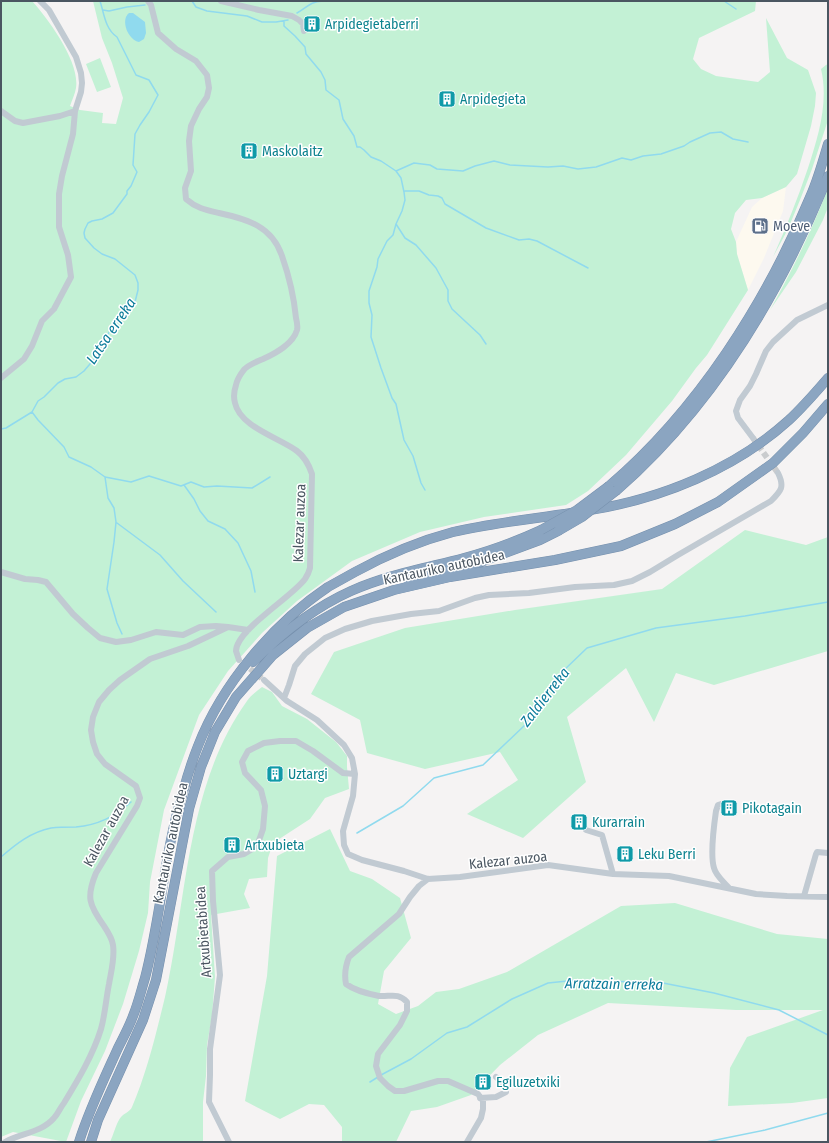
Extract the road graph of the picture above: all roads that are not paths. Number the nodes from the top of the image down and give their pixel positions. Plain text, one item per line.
1 (40, 1) edge
2 (148, 1) edge
3 (221, 1) edge
4 (304, 31) dead end
5 (1, 111) edge
6 (75, 111) junction
7 (828, 144) edge
8 (828, 176) edge
9 (828, 304) edge
10 (1, 378) edge
11 (828, 378) edge
12 (828, 404) edge
13 (753, 438) tunnel mouth
14 (778, 473) tunnel mouth
15 (613, 488) junction
16 (1, 572) edge
17 (344, 606) junction
18 (228, 627) junction
19 (248, 630) junction
20 (239, 660) dead end
21 (264, 680) tunnel mouth
22 (228, 690) junction
23 (284, 698) junction
24 (355, 774) junction
25 (721, 804) dead end
26 (586, 830) dead end
27 (828, 852) edge
28 (613, 874) junction
29 (428, 879) junction
30 (729, 888) junction
31 (804, 896) junction
32 (828, 897) edge
33 (496, 1077) dead end
34 (480, 1098) junction
35 (5, 1142) edge
36 (78, 1142) edge
37 (91, 1142) edge
38 (229, 1142) edge
39 (467, 1142) edge

1 - 6 street
2 - 19 street, Kalezar auzoa
3 - 4 street
5 - 6 street
6 - 10 street
7 - 15 highway
8 - 15 highway
9 - 13 street
11 - 22 highway, Kantauriko autobidea
12 - 17 highway, Kantauriko autobidea
14 - 23 street
15 - 17 highway, bridge
15 - 22 highway, bridge
16 - 18 street
17 - 37 highway, Kantauriko autobidea
18 - 19 street
18 - 35 street, Kalezar auzoa
19 - 20 street, Kalezar auzoa
21 - 23 street, Kalezar auzoa
22 - 36 highway, Kantauriko autobidea
23 - 24 street, Kalezar auzoa
24 - 29 street, Kalezar auzoa
24 - 38 street, Artxubietabidea
25 - 30 street
26 - 28 street
27 - 31 street
28 - 29 street, Kalezar auzoa
28 - 30 street, Kalezar auzoa
29 - 34 street
30 - 31 street, Kalezar auzoa
31 - 32 street, Kalezar auzoa
33 - 34 street
34 - 39 street

